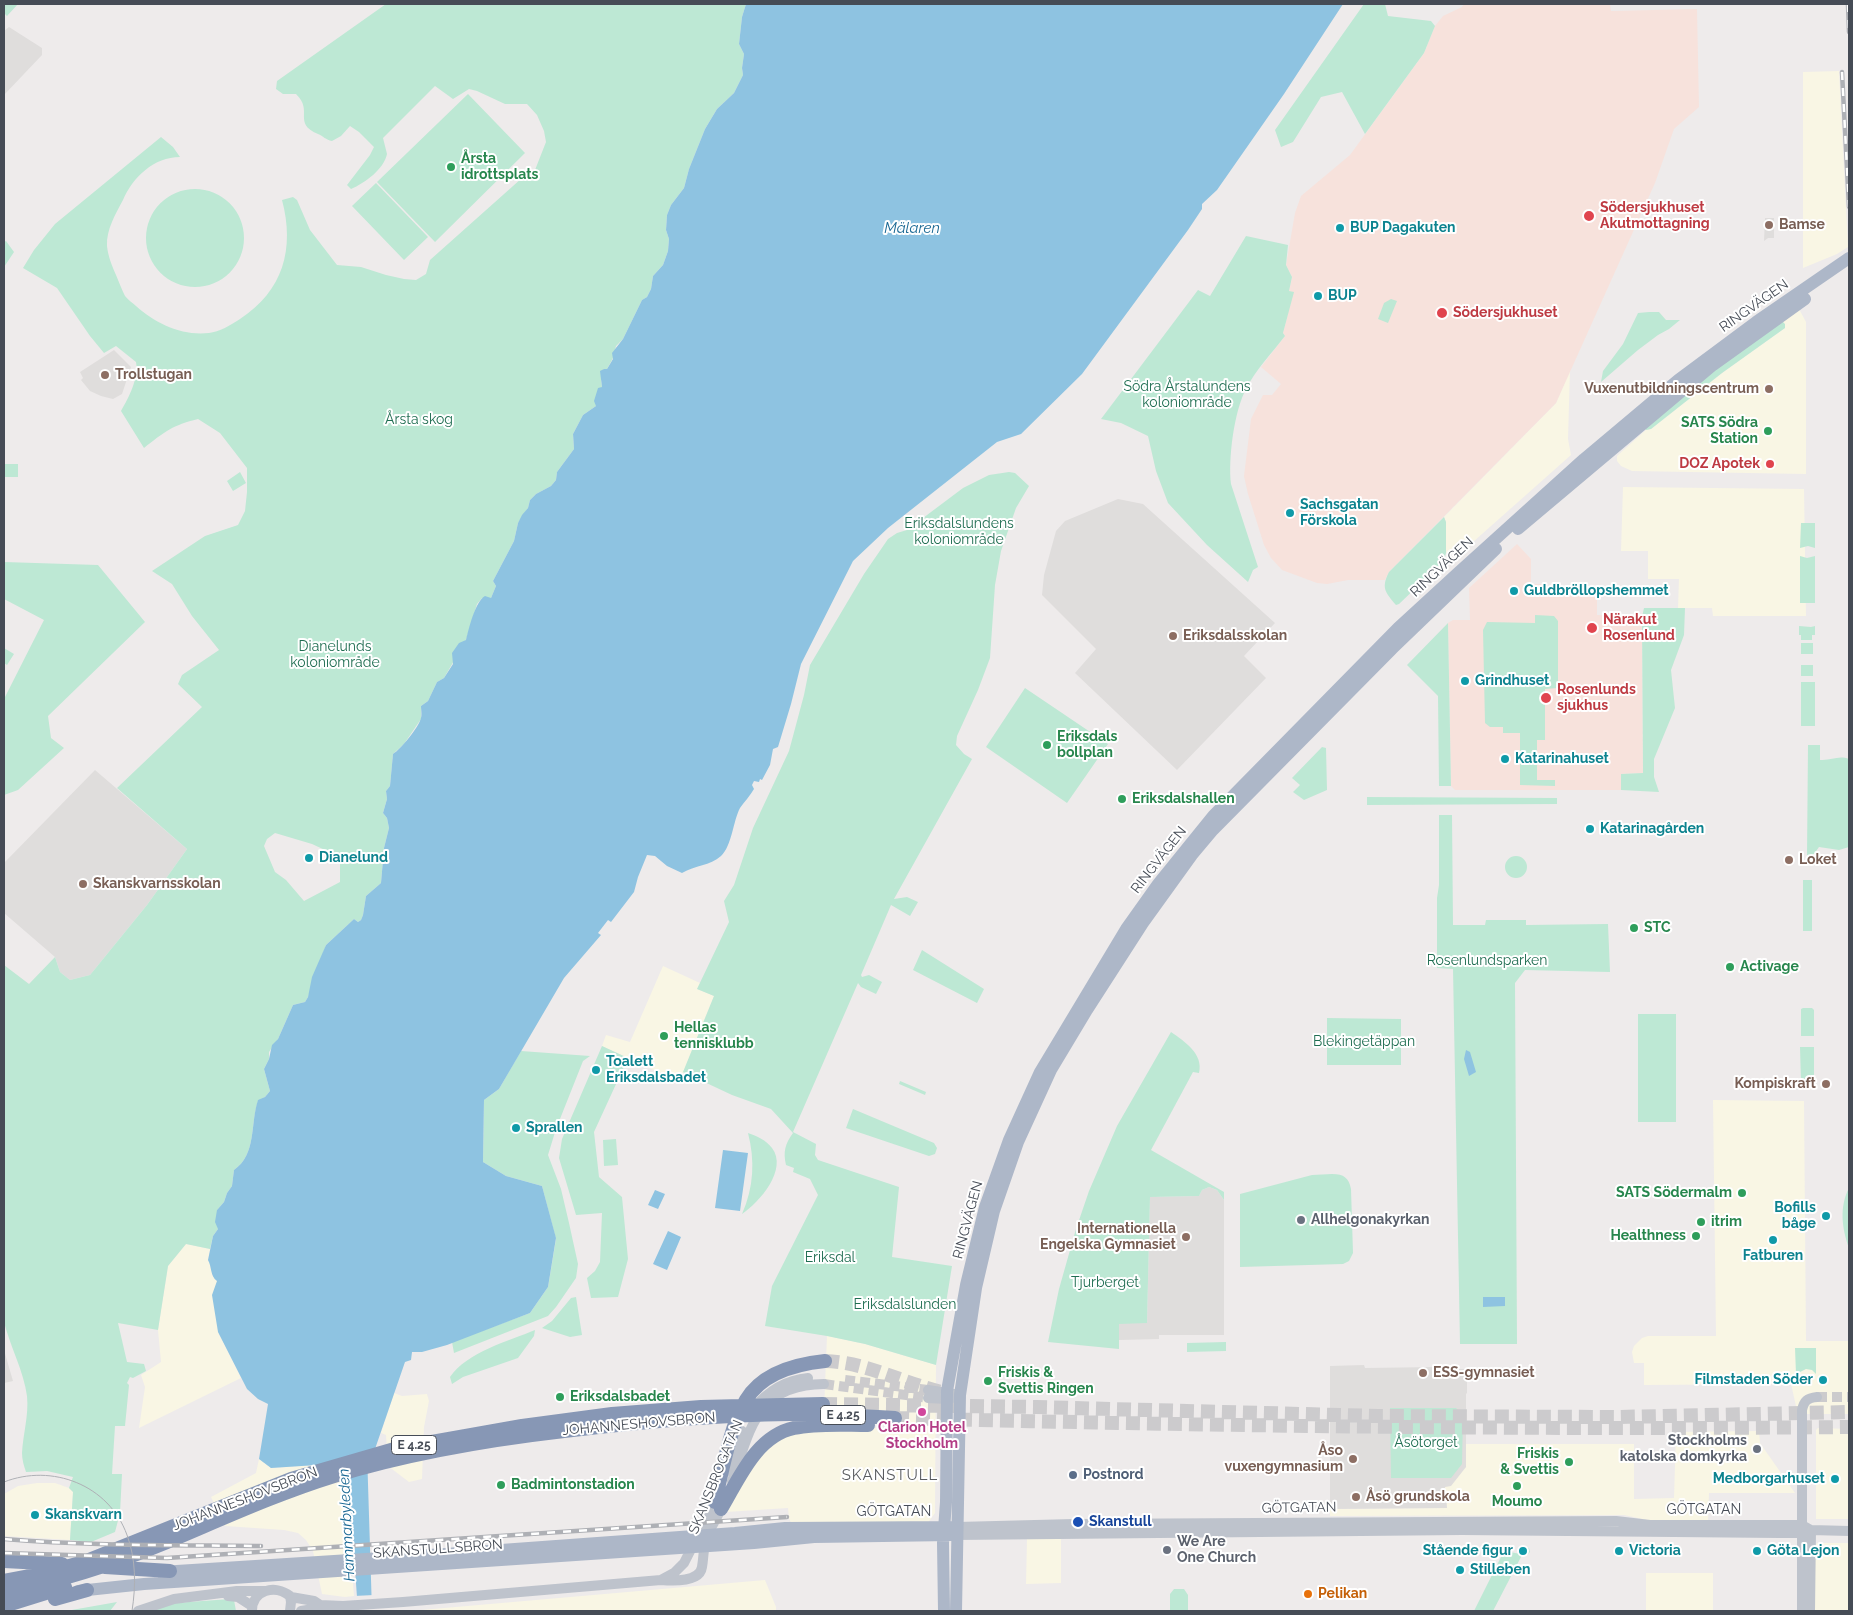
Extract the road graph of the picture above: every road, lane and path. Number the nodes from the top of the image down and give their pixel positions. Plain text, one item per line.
1 (1849, 258) edge
2 (1849, 268) edge
3 (825, 1361) tunnel mouth
4 (824, 1381) tunnel mouth
5 (928, 1394) tunnel mouth
6 (951, 1395) junction
7 (1816, 1397) dead end
8 (823, 1404) tunnel mouth
9 (790, 1416) junction
10 (895, 1421) tunnel mouth
11 (718, 1506) junction
12 (1805, 1530) junction
13 (950, 1531) junction
14 (1849, 1531) edge
15 (785, 1533) joint
16 (162, 1538) junction
17 (735, 1539) junction
18 (4, 1561) edge
19 (684, 1563) junction
20 (4, 1567) edge
21 (702, 1568) junction
22 (170, 1571) junction
23 (4, 1575) edge
24 (694, 1576) junction
25 (657, 1580) junction
26 (4, 1581) edge
27 (86, 1590) junction
28 (265, 1591) junction
29 (4, 1592) edge
30 (220, 1594) junction
31 (291, 1597) junction
32 (4, 1601) edge
33 (320, 1605) junction
34 (4, 1606) edge
35 (252, 1608) edge
36 (6, 1611) edge
37 (138, 1611) edge
38 (290, 1611) edge
39 (301, 1611) edge
40 (944, 1611) edge
41 (956, 1611) edge
42 (1802, 1611) edge
43 (1810, 1611) edge

1 - 6 main road, RINGVÄGEN
2 - 6 main road, RINGVÄGEN
3 - 11 highway
4 - 11 street, SKANSBROGATAN
5 - 6 street
6 - 13 main road, RINGVÄGEN
7 - 12 street
8 - 9 highway, E 4.25
9 - 10 highway, E 4.25
9 - 11 highway
9 - 16 highway, JOHANNESHOVSBRON / E 4.25
11 - 19 street, SKANSBROGATAN
11 - 21 street, SKANSBROGATAN
12 - 13 street, GÖTGATAN
12 - 14 street, GÖTGATAN
12 - 42 street
12 - 43 street
13 - 15 main road, GÖTGATAN
13 - 40 main road, RINGVÄGEN
13 - 41 main road, RINGVÄGEN
15 - 17 main road, SKANSTULLSBRON
16 - 20 highway
16 - 26 highway, JOHANNESHOVSBRON / E 4.25
16 - 29 highway, JOHANNESHOVSBRON / E 4.25
16 - 34 highway
17 - 22 main road, SKANSTULLSBRON
17 - 27 main road, SKANSTULLSBRON
18 - 22 highway
19 - 21 street
19 - 24 street
19 - 25 street, SKANSBROGATAN
21 - 24 street
22 - 23 main road, SKANSTULLSBRON
24 - 25 street, SKANSBROGATAN
25 - 33 street, SKANSBROGATAN
27 - 32 main road, SKANSTULLSBRON
27 - 36 highway
28 - 30 street
28 - 31 street
28 - 35 street
30 - 35 street
30 - 37 street
31 - 33 street
31 - 38 street
33 - 39 street

